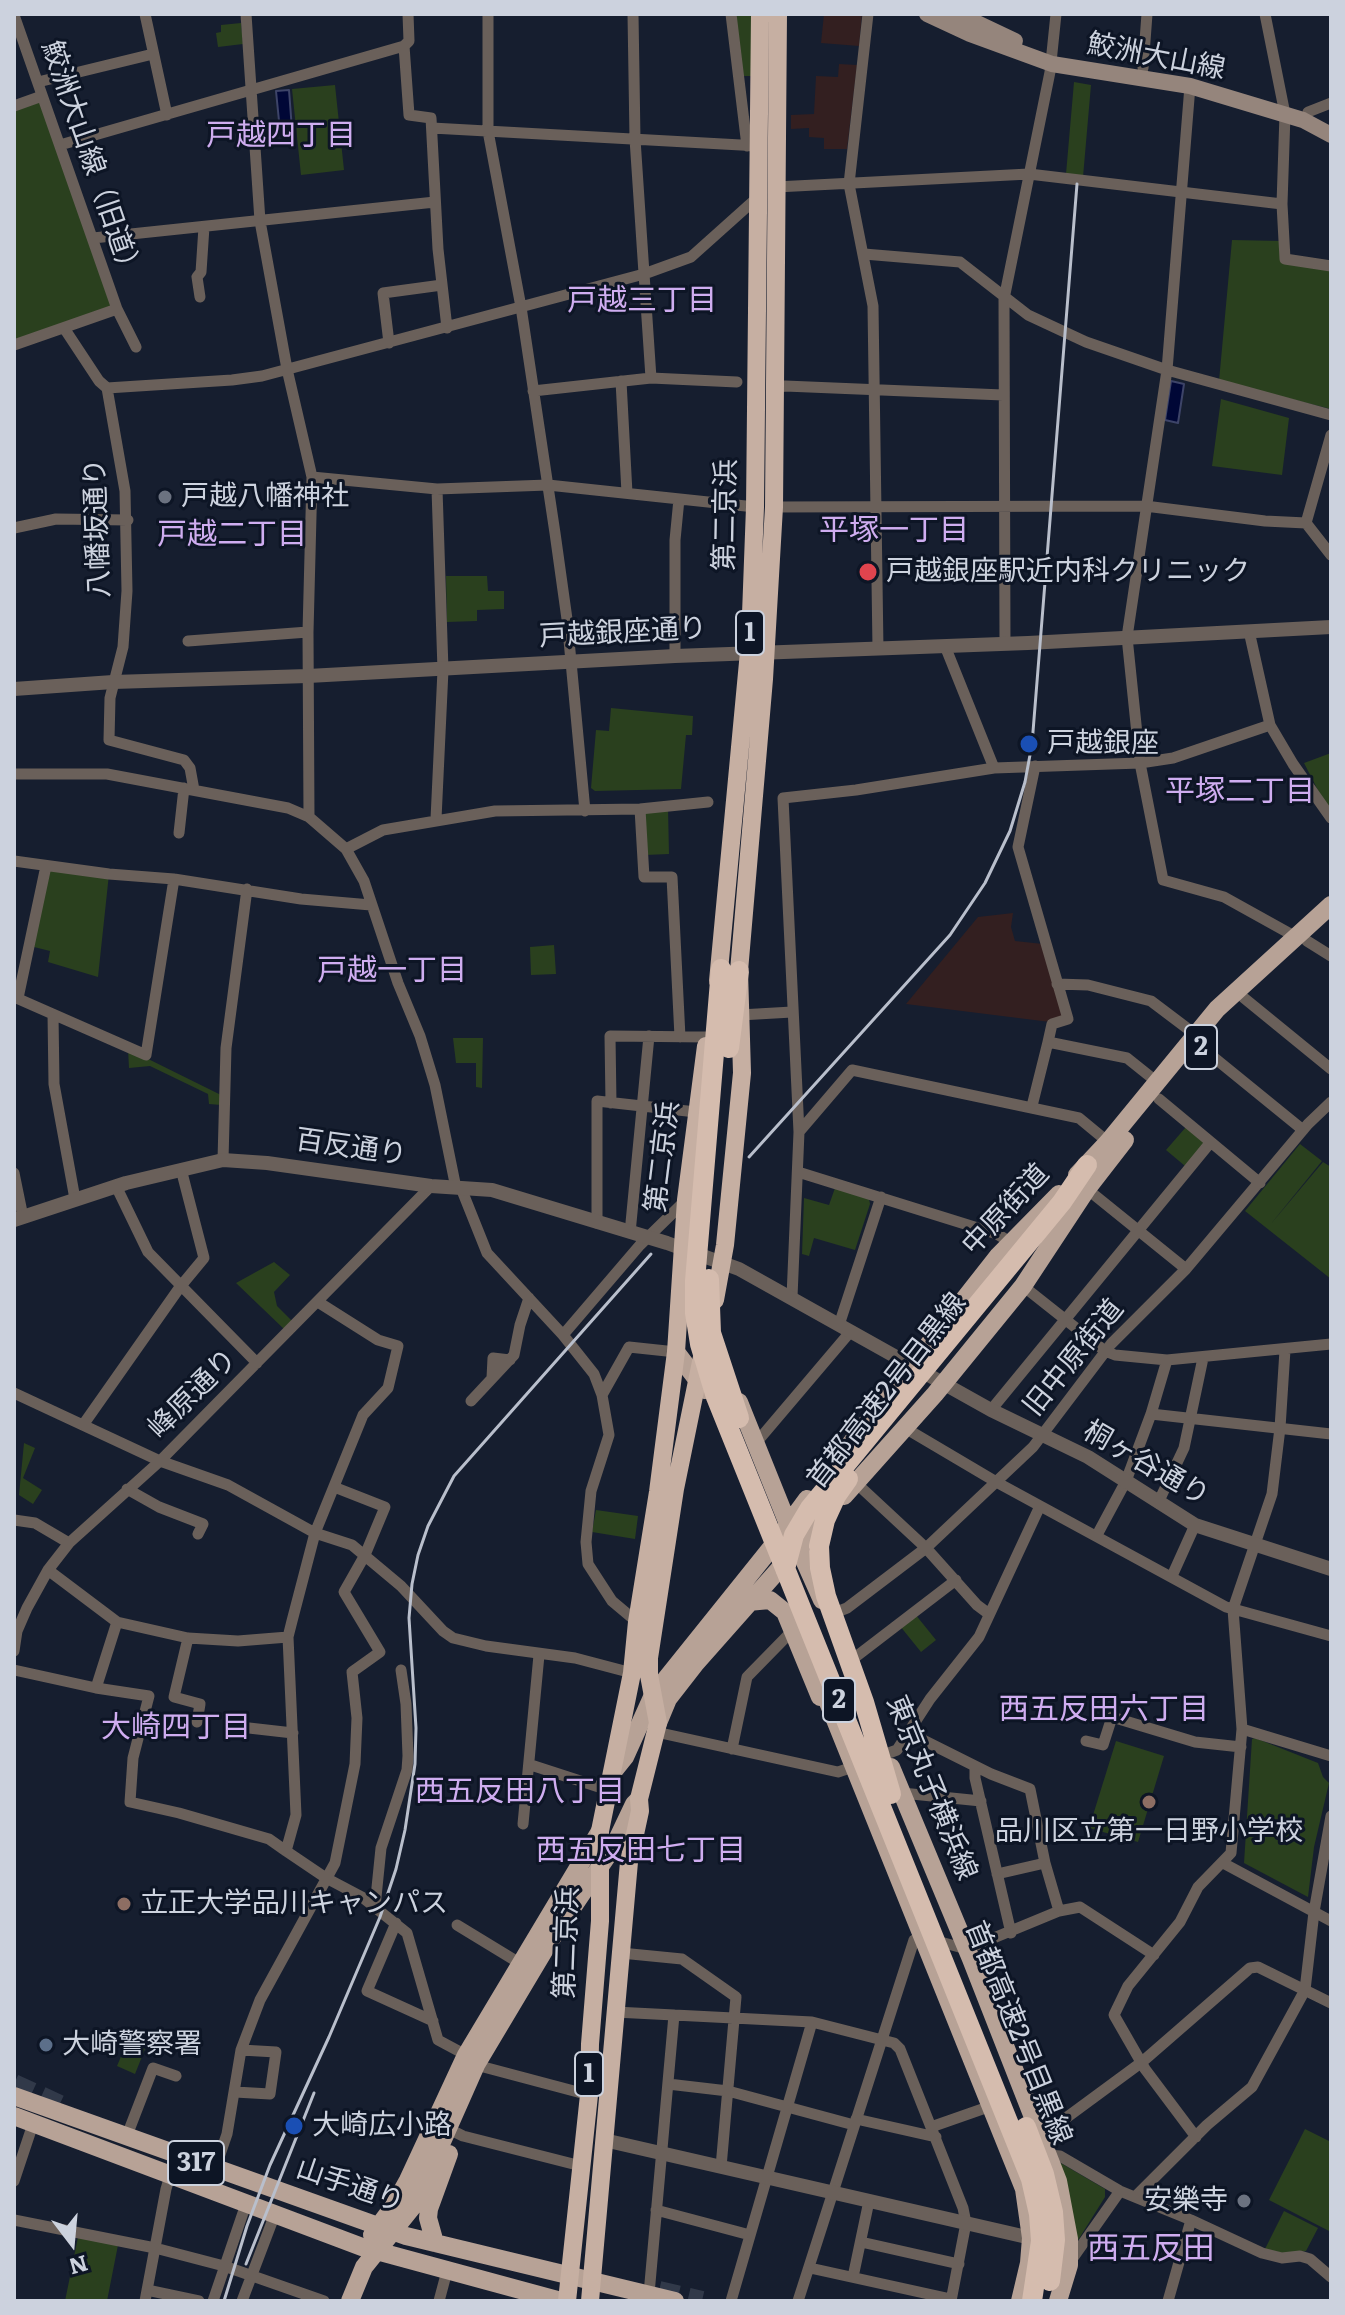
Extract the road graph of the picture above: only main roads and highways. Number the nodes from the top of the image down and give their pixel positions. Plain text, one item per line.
1 (760, 14) edge
2 (778, 14) edge
3 (927, 14) edge
4 (958, 14) edge
5 (1052, 59) junction
6 (1284, 108) junction
7 (1331, 123) edge
8 (1331, 135) edge
9 (758, 654) junction
10 (1331, 905) edge
11 (1331, 919) edge
12 (1301, 939) junction
13 (730, 970) junction
14 (1198, 1041) junction
15 (718, 1088) junction
16 (1158, 1091) junction
17 (1087, 1165) junction
18 (1087, 1189) joint
19 (1015, 1275) junction
20 (713, 1307) junction
21 (676, 1352) junction
22 (697, 1379) junction
23 (829, 1514) junction
24 (788, 1524) junction
25 (798, 1547) junction
26 (771, 1548) junction
27 (778, 1567) junction
28 (748, 1602) junction
29 (829, 1615) junction
30 (650, 1652) junction
31 (677, 1663) junction
32 (653, 1695) junction
33 (657, 1728) junction
34 (853, 1767) junction
35 (610, 1781) junction
36 (897, 1793) junction
37 (639, 1799) junction
38 (600, 1831) junction
39 (598, 1870) junction
40 (573, 1908) junction
41 (925, 1931) junction
42 (598, 1949) junction
43 (471, 2060) junction
44 (14, 2096) edge
45 (14, 2116) edge
46 (449, 2129) junction
47 (385, 2229) junction
48 (435, 2243) junction
49 (369, 2248) junction
50 (571, 2277) junction
51 (592, 2282) junction
52 (339, 2301) edge
53 (350, 2301) edge
54 (561, 2301) edge
55 (567, 2301) edge
56 (590, 2301) edge
57 (675, 2301) tunnel mouth
58 (1020, 2301) edge
59 (1032, 2301) edge
60 (1046, 2301) edge
61 (1058, 2301) edge

1 - 9 highway, 第二京浜 / 1
2 - 9 highway, 第二京浜 / 1
3 - 5 main road, 鮫洲大山線
4 - 5 main road, 鮫洲大山線
5 - 6 main road, 鮫洲大山線
5 - 6 main road, 鮫洲大山線
6 - 7 main road, 鮫洲大山線
6 - 8 main road, 鮫洲大山線
9 - 13 highway, 第二京浜 / 1
10 - 12 main road, 中原街道 / 2
11 - 12 main road, 中原街道 / 2
12 - 14 main road, 中原街道 / 2
12 - 14 main road, 中原街道 / 2
13 - 15 highway, 首都高速2号目黒線 / 2
13 - 20 highway, 第二京浜 / 1
13 - 21 highway, 第二京浜 / 1
14 - 16 main road, 中原街道 / 2
15 - 36 highway, 首都高速2号目黒線 / 2
15 - 41 highway, 首都高速2号目黒線 / 2
16 - 17 main road, 中原街道 / 2
16 - 18 main road, 中原街道 / 2
17 - 19 highway, 首都高速2号目黒線 / 2
17 - 24 main road, 中原街道 / 2
18 - 19 highway, 首都高速2号目黒線 / 2
19 - 23 main road, 2
19 - 36 highway, 首都高速2号目黒線 / 2
19 - 41 highway, 首都高速2号目黒線 / 2
20 - 22 highway, 第二京浜 / 1
20 - 24 main road, 東京丸子横浜線 / 2
21 - 22 main road, 2
21 - 35 highway, 第二京浜 / 1
22 - 26 main road, 2
22 - 30 highway, 第二京浜 / 1
23 - 25 main road, 2
23 - 29 main road, 東京丸子横浜線 / 2
24 - 25 main road, 東京丸子横浜線 / 2
24 - 26 main road, 中原街道 / 2
25 - 27 main road, 2
25 - 29 main road, 東京丸子横浜線 / 2
26 - 27 main road, 2
26 - 31 main road, 中原街道 / 2
27 - 28 main road, 2
27 - 34 main road, 2
28 - 33 main road, 2
28 - 34 main road
29 - 36 main road, 東京丸子横浜線 / 2
30 - 31 main road
30 - 32 highway, 第二京浜 / 1
31 - 32 main road, 中原街道 / 2
32 - 33 highway, 第二京浜 / 1
32 - 35 main road, 中原街道 / 2
33 - 37 highway, 第二京浜 / 1
34 - 41 main road, 2
35 - 38 highway, 第二京浜 / 1
36 - 60 highway, 首都高速2号目黒線 / 2
36 - 61 main road, 東京丸子横浜線 / 2
37 - 39 main road
37 - 51 highway, 第二京浜 / 1
38 - 39 highway, 第二京浜 / 1
38 - 43 main road
39 - 40 main road
39 - 42 highway, 第二京浜 / 1
40 - 42 main road
40 - 43 main road
41 - 58 main road, 2
41 - 59 highway, 首都高速2号目黒線 / 2
42 - 50 highway, 第二京浜 / 1
43 - 46 main road
43 - 47 main road
44 - 47 main road, 山手通り / 317
45 - 49 main road, 山手通り / 317
46 - 47 main road
46 - 48 main road
47 - 48 main road, 山手通り / 317
47 - 49 main road
48 - 50 main road, 山手通り / 317
49 - 52 main road
49 - 53 main road
49 - 54 main road, 山手通り / 317
50 - 51 main road, 山手通り / 317
50 - 55 highway, 第二京浜 / 1
51 - 56 highway, 1
51 - 57 main road, 山手通り / 317

